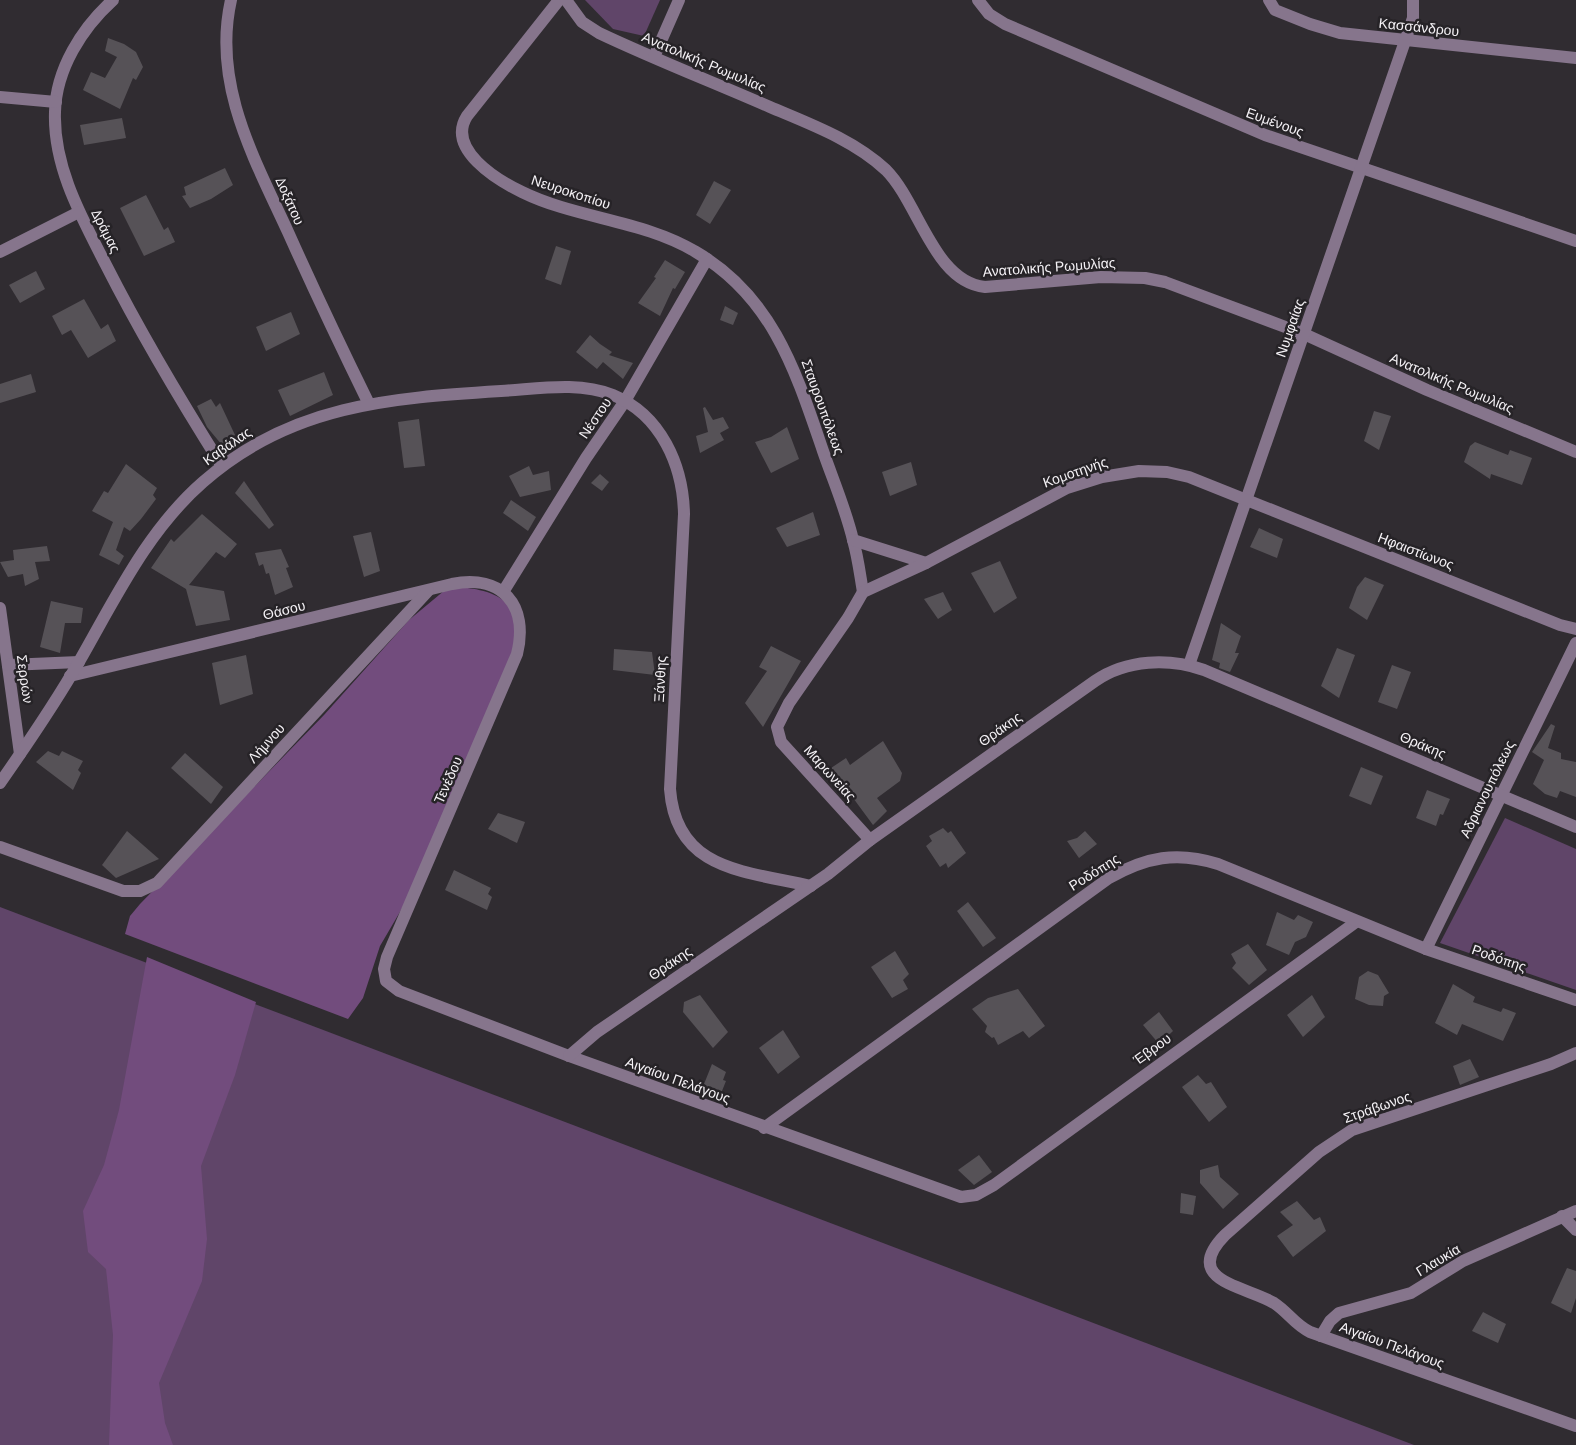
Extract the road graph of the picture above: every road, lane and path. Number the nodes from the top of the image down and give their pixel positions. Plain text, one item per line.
1 (113, 0) edge
2 (231, 0) edge
3 (559, 0) edge
4 (566, 0) edge
5 (678, 0) edge
6 (978, 0) edge
7 (1269, 0) edge
8 (1413, 0) edge
9 (1405, 40) junction
10 (654, 57) junction
11 (1576, 58) edge
12 (0, 98) edge
13 (56, 102) junction
14 (1361, 169) junction
15 (79, 212) junction
16 (1576, 241) edge
17 (0, 252) edge
18 (707, 259) junction
19 (1304, 334) junction
20 (625, 402) junction
21 (369, 404) junction
22 (1576, 452) edge
23 (222, 466) junction
24 (1246, 498) junction
25 (853, 540) junction
26 (926, 563) junction
27 (428, 591) junction
28 (503, 592) junction
29 (863, 592) junction
30 (0, 608) edge
31 (1576, 629) edge
32 (1576, 643) edge
33 (79, 662) junction
34 (8, 665) junction
35 (1189, 666) junction
36 (70, 676) junction
37 (20, 754) junction
38 (0, 783) edge
39 (1501, 795) junction
40 (1576, 827) edge
41 (870, 840) junction
42 (0, 847) edge
43 (811, 886) junction
44 (1356, 922) junction
45 (1426, 949) junction
46 (385, 980) joint
47 (1576, 1000) edge
48 (1576, 1053) edge
49 (569, 1056) junction
50 (764, 1128) junction
51 (965, 1197) joint
52 (1576, 1211) edge
53 (1562, 1216) junction
54 (1576, 1230) edge
55 (1212, 1270) joint
56 (1321, 1336) junction
57 (1576, 1426) edge

1 - 13 street, Δράμας
2 - 21 street, Δοξάτου
3 - 18 street, Νευροκοπίου
4 - 10 street, Ανατολικής Ρωμυλίας
5 - 10 street
6 - 14 street, Ευμένους
7 - 9 street, Κασσάνδρου
8 - 9 street, Νυμφαίας
9 - 11 street, Κασσάνδρου
9 - 14 street, Νυμφαίας
10 - 19 street, Ανατολικής Ρωμυλίας
12 - 13 street
13 - 15 street, Δράμας
14 - 16 street, Ευμένους
14 - 19 street, Νυμφαίας
15 - 17 street
15 - 23 street, Δράμας
18 - 20 street, Νέστου
18 - 25 street, Σταυρουπόλεως
19 - 22 street, Ανατολικής Ρωμυλίας
19 - 24 street, Νυμφαίας
20 - 21 street, Καβάλας
20 - 28 street, Νέστου
20 - 43 street, Ξάνθης
21 - 23 street, Καβάλας
23 - 33 street, Καβάλας
24 - 26 street, Κομοτηνής
24 - 31 street, Ηφαιστίωνος
24 - 35 street, Νυμφαίας
25 - 26 street
25 - 29 street, Σταυρουπόλεως
26 - 29 street, Κομοτηνής
27 - 28 street, Θάσου
27 - 36 street, Θάσου
27 - 42 street, Λήμνου
28 - 46 street, Τενέδου
29 - 41 street, Μαρωνείας
30 - 34 street, Σερρών
32 - 39 street, Αδριανουπόλεως
33 - 34 street
33 - 36 street, Καβάλας
34 - 37 street, Σερρών
35 - 39 street, Θράκης
35 - 41 street, Θράκης
36 - 37 street, Καβάλας
37 - 38 street, Καβάλας
39 - 40 street, Θράκης
39 - 45 street, Αδριανουπόλεως
41 - 43 street, Θράκης
43 - 49 street, Θράκης
44 - 45 street, Ροδόπης
44 - 50 street, Ροδόπης
44 - 51 street, Έβρου
45 - 47 street, Ροδόπης
46 - 49 street, Αιγαίου Πελάγους
48 - 55 street, Στράβωνος
49 - 50 street, Αιγαίου Πελάγους
50 - 51 street, Αιγαίου Πελάγους
52 - 53 street, Γλαυκία
53 - 54 street
53 - 56 street, Γλαυκία
55 - 56 street, Αιγαίου Πελάγους
56 - 57 street, Αιγαίου Πελάγους

